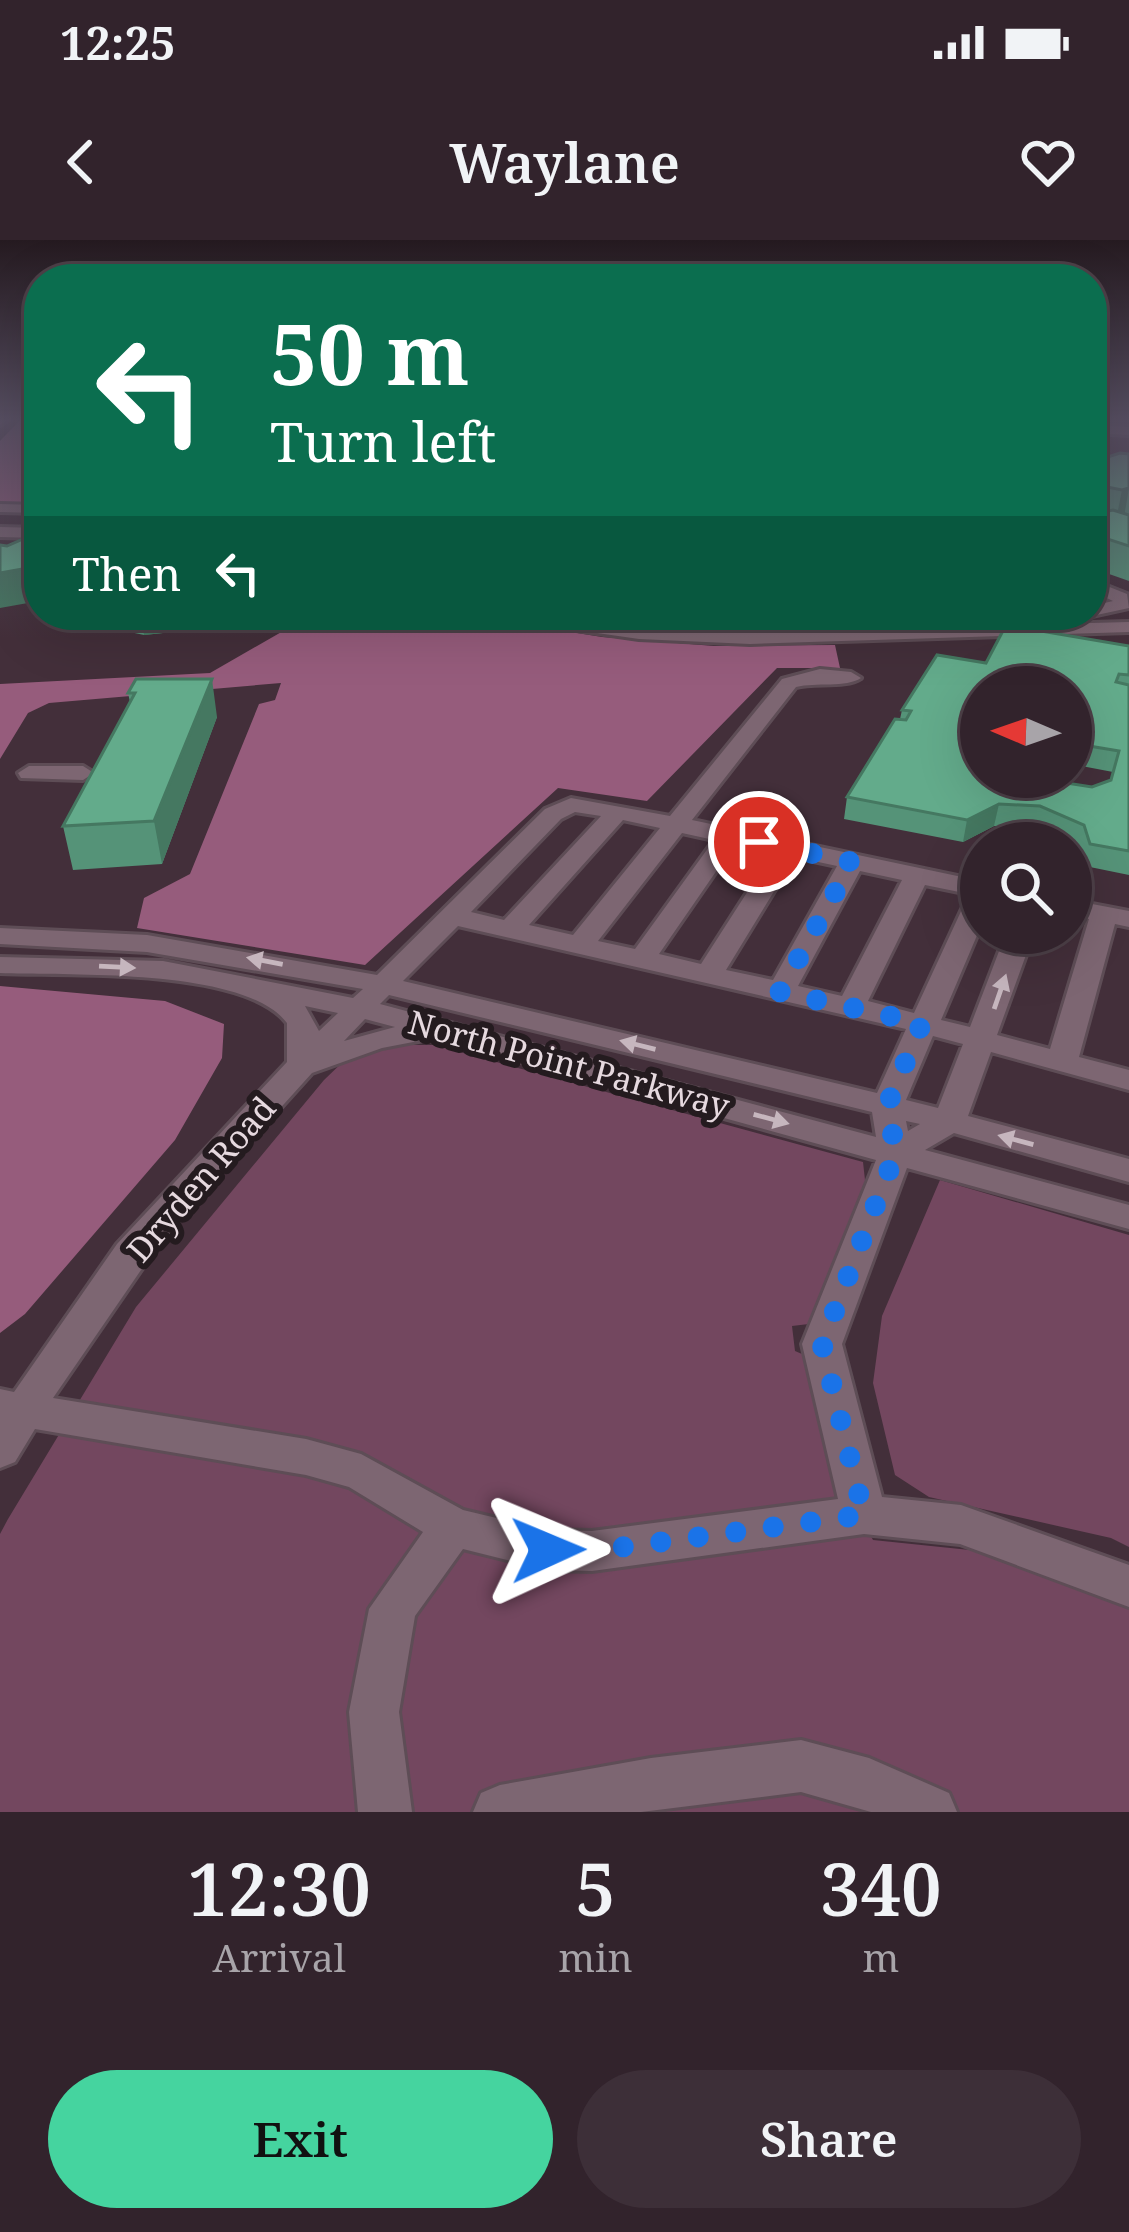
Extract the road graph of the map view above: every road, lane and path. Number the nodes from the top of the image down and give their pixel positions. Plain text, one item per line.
1 (1107, 592) edge
2 (1107, 613) edge
3 (634, 630) edge
4 (859, 630) edge
5 (851, 678) dead end
6 (28, 772) dead end
7 (83, 773) dead end
8 (617, 812) junction
9 (676, 825) junction
10 (729, 836) junction
11 (788, 848) junction
12 (852, 862) junction
13 (917, 876) junction
14 (960, 887) edge
15 (456, 917) junction
16 (1117, 917) edge
17 (510, 930) junction
18 (0, 936) edge
19 (960, 939) edge
20 (579, 946) junction
21 (1013, 954) edge
22 (641, 960) junction
23 (0, 964) edge
24 (708, 976) junction
25 (251, 984) junction
26 (780, 992) junction
27 (369, 996) junction
28 (851, 1007) junction
29 (922, 1023) junction
30 (442, 1028) junction
31 (983, 1041) junction
32 (1062, 1063) junction
33 (302, 1066) junction
34 (1129, 1080) edge
35 (887, 1106) junction
36 (949, 1122) junction
37 (896, 1152) junction
38 (1129, 1171) edge
39 (1129, 1217) edge
40 (12, 1407) edge
41 (0, 1450) edge
42 (864, 1515) junction
43 (453, 1527) junction
44 (1129, 1586) edge
45 (385, 1812) edge
46 (500, 1812) edge
47 (930, 1812) edge

1 - 2 street
3 - 4 street
5 - 9 street
6 - 7 street
8 - 9 street, Dryden Road
8 - 15 street, Dryden Road
8 - 17 street
9 - 10 street, Dryden Road
9 - 20 street
10 - 11 street, Dryden Road
10 - 22 street
11 - 12 street, Dryden Road
11 - 24 street
12 - 13 street, Dryden Road
12 - 26 street
13 - 14 street, Dryden Road
13 - 28 street
15 - 17 street
15 - 27 street, Dryden Road
16 - 32 street
17 - 20 street
27 -> 18 street, North Point Parkway
19 - 29 street
20 - 22 street
31 -> 21 street
22 - 24 street
23 -> 25 street, North Point Parkway
24 - 26 street
25 - 27 street, North Point Parkway
25 - 33 street
26 - 28 street
27 - 30 street, North Point Parkway
27 - 33 street, Dryden Road
35 -> 27 street, North Point Parkway
28 - 29 street
29 - 31 street
29 - 35 street
30 - 33 street
30 -> 37 street, North Point Parkway
31 - 32 street
31 - 36 street
32 - 34 street
33 - 40 street, Dryden Road
35 - 36 street, North Point Parkway
35 - 37 street
36 - 37 street
38 -> 36 street, North Point Parkway
37 - 39 street, North Point Parkway
37 - 42 street
40 - 41 street, Dryden Road
40 - 43 street
42 - 43 street
42 - 44 street
43 - 45 street
46 - 47 street

